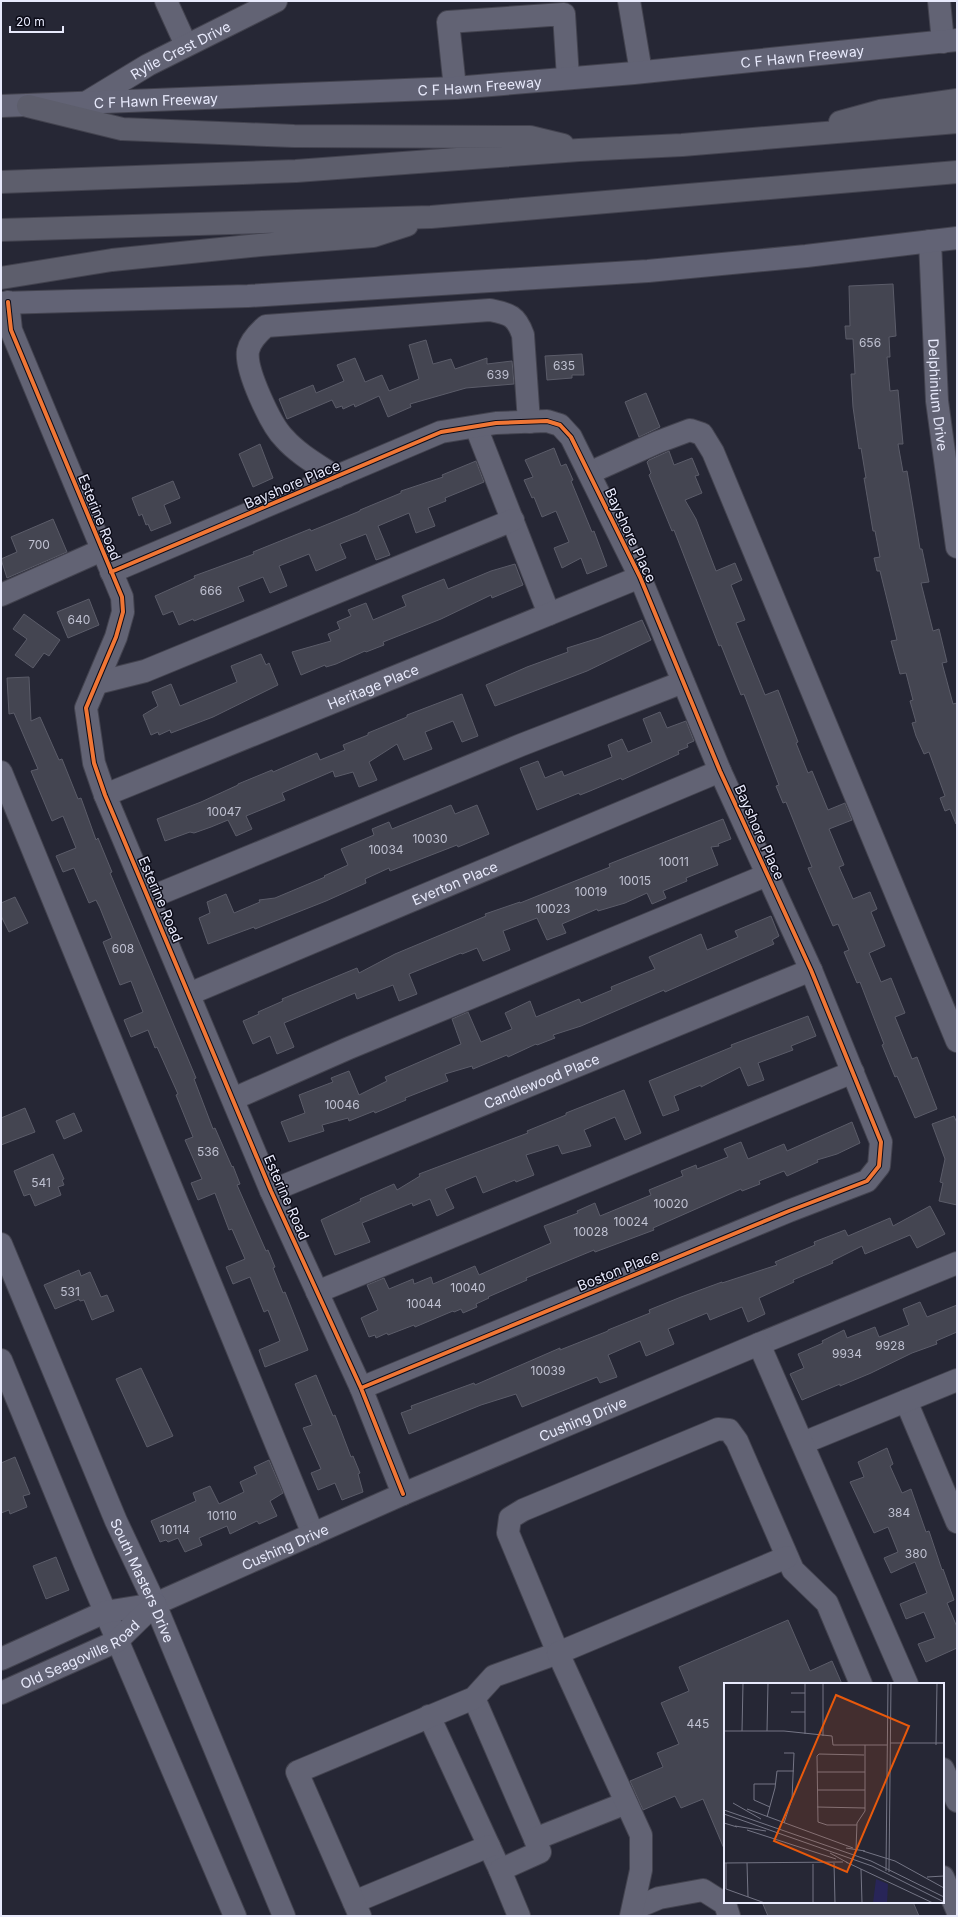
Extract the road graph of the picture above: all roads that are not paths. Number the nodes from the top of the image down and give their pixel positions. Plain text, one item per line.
1 (166, 1) edge
2 (276, 1) edge
3 (629, 1) edge
4 (939, 1) edge
5 (950, 41) edge
6 (186, 45) junction
7 (641, 72) junction
8 (568, 78) junction
9 (455, 88) junction
10 (957, 100) edge
11 (87, 102) junction
12 (1, 106) edge
13 (28, 106) junction
14 (957, 122) edge
15 (790, 136) junction
16 (580, 150) junction
17 (957, 172) edge
18 (1, 182) edge
19 (431, 217) junction
20 (1, 230) edge
21 (957, 238) edge
22 (930, 241) junction
23 (1, 278) edge
24 (4, 303) edge
25 (529, 422) junction
26 (476, 426) junction
27 (589, 473) junction
28 (336, 477) junction
29 (512, 520) junction
30 (957, 547) edge
31 (102, 550) junction
32 (111, 572) junction
33 (640, 577) junction
34 (1, 595) edge
35 (549, 614) junction
36 (684, 682) junction
37 (97, 683) junction
38 (720, 771) junction
39 (1, 772) edge
40 (105, 795) junction
41 (767, 874) junction
42 (149, 898) junction
43 (810, 970) junction
44 (189, 994) junction
45 (957, 1041) edge
46 (853, 1072) junction
47 (233, 1098) junction
48 (879, 1166) joint
49 (272, 1191) junction
50 (1, 1244) edge
51 (957, 1263) edge
52 (317, 1292) junction
53 (759, 1344) junction
54 (1, 1360) edge
55 (957, 1380) edge
56 (361, 1388) junction
57 (906, 1401) junction
58 (802, 1443) junction
59 (403, 1494) junction
60 (957, 1522) edge
61 (313, 1534) junction
62 (787, 1557) junction
63 (155, 1604) junction
64 (105, 1612) junction
65 (117, 1642) junction
66 (558, 1653) junction
67 (1, 1659) edge
68 (861, 1683) edge
69 (906, 1683) edge
70 (1, 1693) edge
71 (474, 1698) junction
72 (428, 1716) junction
73 (944, 1771) edge
74 (957, 1801) edge
75 (626, 1803) junction
76 (535, 1839) junction
77 (489, 1846) junction
78 (500, 1870) junction
79 (944, 1879) edge
80 (357, 1909) edge
81 (957, 1910) edge
82 (632, 1913) edge
83 (234, 1916) edge
84 (284, 1916) edge
85 (518, 1916) edge
86 (729, 1916) edge

1 - 6 street
2 - 6 street, Rylie Crest Drive
3 - 7 street
4 - 5 street
5 - 7 main road, C F Hawn Freeway
6 - 11 street, Rylie Crest Drive
7 - 8 main road, C F Hawn Freeway
8 - 9 main road, C F Hawn Freeway
8 - 9 street
9 - 11 main road, C F Hawn Freeway
10 - 15 highway
11 - 13 main road, C F Hawn Freeway
12 - 13 main road, C F Hawn Freeway
13 - 16 highway
14 - 15 highway
15 - 16 highway
16 - 18 highway
17 - 19 highway
19 - 20 highway
19 - 23 highway
21 - 22 main road
22 - 24 main road
22 - 30 street, Delphinium Drive
24 - 31 street, Esterine Road
25 - 26 street, Bayshore Place
25 - 27 street, Bayshore Place
25 - 28 street
26 - 28 street, Bayshore Place
26 - 29 street
27 - 33 street, Bayshore Place
27 - 45 street
28 - 32 street, Bayshore Place
29 - 35 street
29 - 37 street
31 - 32 street, Esterine Road
31 - 34 street
32 - 37 street, Esterine Road
33 - 35 street, Heritage Place
33 - 36 street, Bayshore Place
35 - 40 street, Heritage Place
36 - 38 street, Bayshore Place
36 - 42 street
37 - 40 street, Esterine Road
38 - 41 street, Bayshore Place
38 - 44 street, Everton Place
39 - 61 street
40 - 42 street, Esterine Road
41 - 43 street, Bayshore Place
41 - 47 street
42 - 44 street, Esterine Road
43 - 46 street, Bayshore Place
43 - 49 street, Candlewood Place
44 - 47 street, Esterine Road
46 - 48 street, Bayshore Place
46 - 52 street
47 - 49 street, Esterine Road
48 - 56 street, Boston Place
49 - 52 street, Esterine Road
50 - 63 main road, South Masters Drive
51 - 53 street, Cushing Drive
52 - 56 street, Esterine Road
53 - 58 street
53 - 59 street, Cushing Drive
54 - 64 main road
55 - 57 street
56 - 59 street, Esterine Road
57 - 58 street
57 - 60 street
58 - 69 street
59 - 61 street, Cushing Drive
61 - 63 street, Cushing Drive
62 - 66 street
62 - 66 street
62 - 68 street
63 - 64 main road, Old Seagoville Road
63 - 65 main road, Old Seagoville Road
63 - 84 main road, South Masters Drive
64 - 65 main road
64 - 67 main road, Old Seagoville Road
65 - 70 main road, Old Seagoville Road
65 - 83 main road
66 - 71 street
66 - 75 street
71 - 72 street
71 - 76 street
72 - 77 street
72 - 80 street
73 - 74 street
75 - 76 street
75 - 82 street
76 - 78 street
77 - 78 street
77 - 80 street
78 - 85 street
79 - 81 street
82 - 86 street

